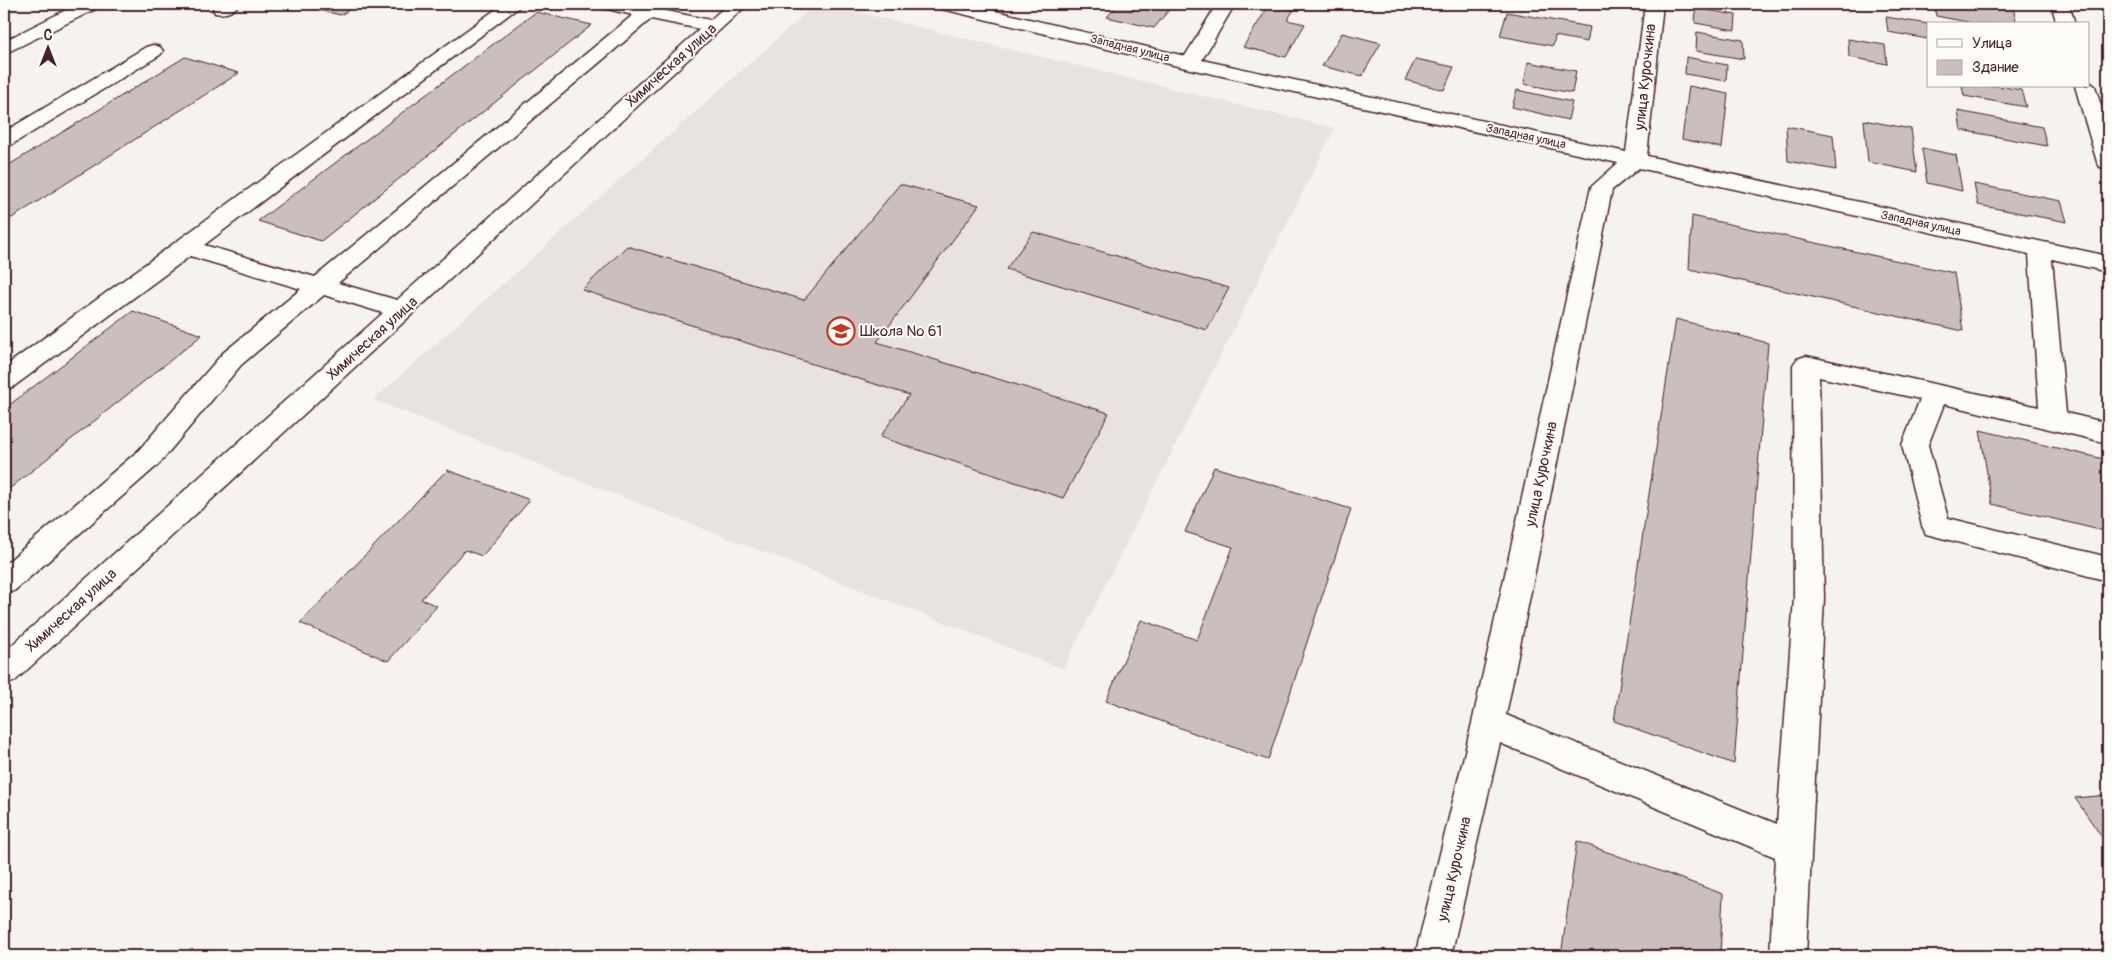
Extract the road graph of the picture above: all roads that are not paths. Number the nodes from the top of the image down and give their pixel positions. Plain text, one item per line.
1 (90, 4) edge
2 (514, 4) edge
3 (610, 4) edge
4 (739, 4) edge
5 (944, 4) edge
6 (1226, 4) edge
7 (1654, 4) edge
8 (2060, 4) edge
9 (647, 13) junction
10 (2065, 22) edge
11 (714, 27) junction
12 (4, 48) edge
13 (153, 51) dead end
14 (1190, 63) junction
15 (2086, 88) edge
16 (4, 141) edge
17 (1636, 160) junction
18 (2108, 162) edge
19 (186, 247) junction
20 (2040, 249) junction
21 (2108, 264) edge
22 (321, 286) junction
23 (402, 310) junction
24 (4, 380) edge
25 (1935, 394) junction
26 (2053, 420) junction
27 (2108, 433) edge
28 (2108, 568) edge
29 (4, 582) edge
30 (5, 669) edge
31 (1488, 723) junction
32 (1793, 847) junction
33 (1433, 956) edge
34 (1788, 956) edge

1 - 12 street
2 - 19 street
3 - 9 street
4 - 11 street, Химическая улица
5 - 14 street, Западная улица
6 - 14 street
7 - 17 street, улица Курочкина
8 - 10 street
9 - 11 street
9 - 22 street
11 - 23 street, Химическая улица
13 - 16 street
14 - 17 street, Западная улица
15 - 18 street
17 - 20 street, Западная улица
17 - 31 street, улица Курочкина
19 - 22 street
19 - 24 street
20 - 21 street, Западная улица
20 - 26 street
22 - 23 street
22 - 29 street
23 - 30 street, Химическая улица
25 - 26 street
25 - 28 street
25 - 32 street
26 - 27 street
31 - 32 street
31 - 33 street, улица Курочкина
32 - 34 street

